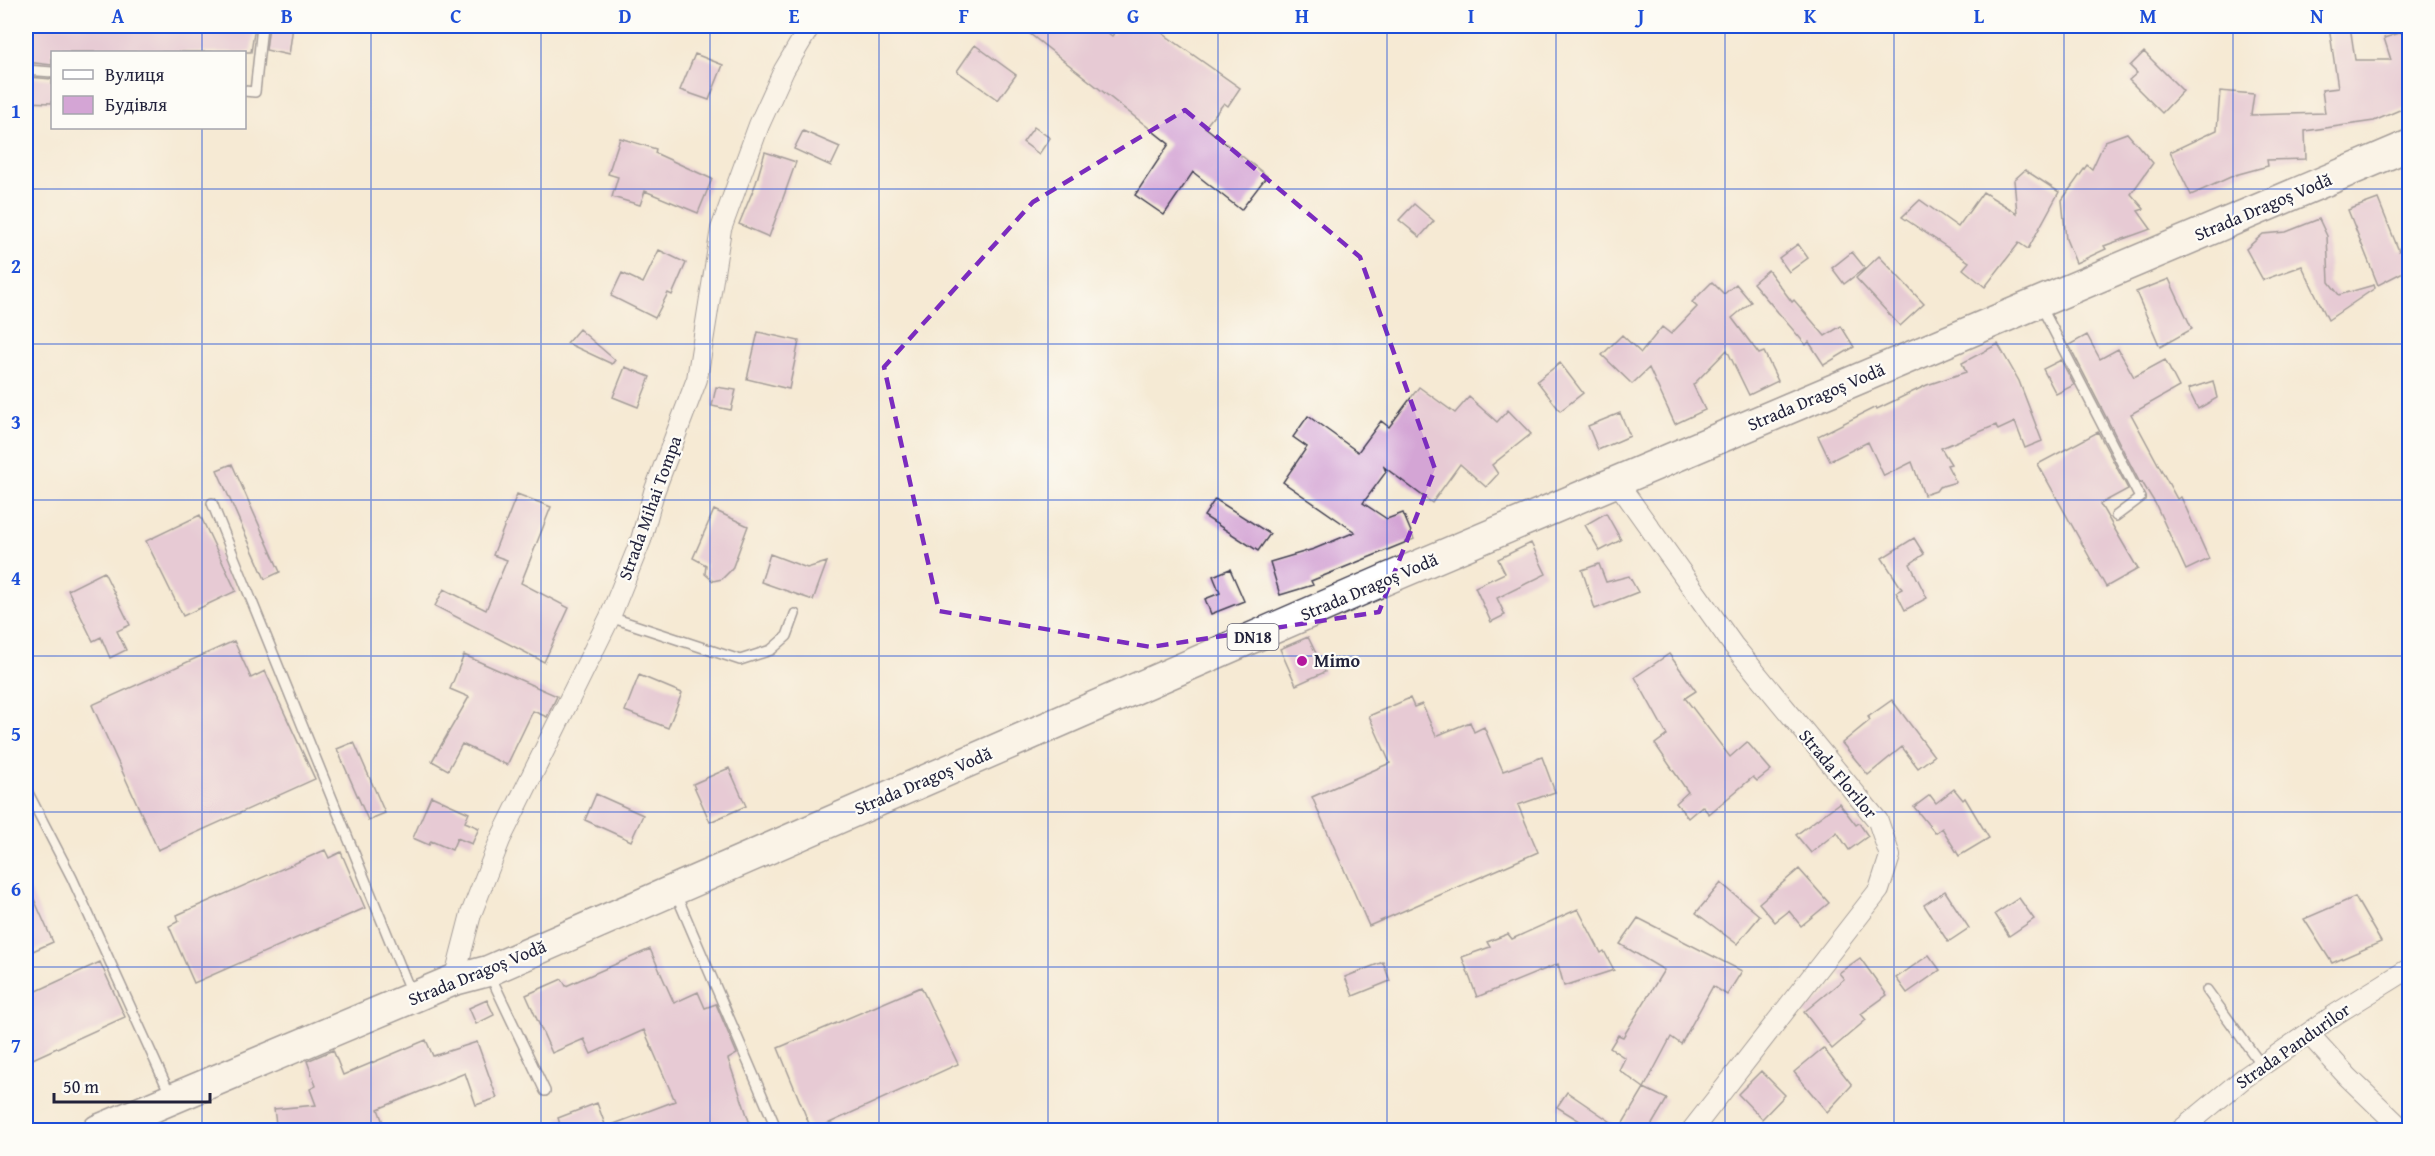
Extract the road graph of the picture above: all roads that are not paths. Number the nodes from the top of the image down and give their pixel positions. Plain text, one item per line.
1 (262, 26) edge
2 (810, 26) edge
3 (26, 70) edge
4 (51, 72) edge
5 (246, 91) edge
6 (2409, 145) edge
7 (2039, 301) junction
8 (1617, 482) junction
9 (212, 503) dead end
10 (2116, 516) dead end
11 (795, 614) dead end
12 (610, 617) junction
13 (26, 789) edge
14 (674, 889) junction
15 (2409, 968) edge
16 (488, 971) junction
17 (454, 980) junction
18 (2207, 990) dead end
19 (413, 998) junction
20 (2309, 1034) junction
21 (2262, 1066) junction
22 (544, 1091) dead end
23 (172, 1099) junction
24 (98, 1131) edge
25 (777, 1131) edge
26 (1692, 1131) edge
27 (2181, 1131) edge
28 (2403, 1131) edge

1 - 5 lane
2 - 12 street, Strada Mihai Tompa
3 - 4 lane
6 - 7 main road, Strada Dragoș Vodă / DN18
7 - 8 main road, Strada Dragoș Vodă / DN18
7 - 10 lane
8 - 14 main road, Strada Dragoș Vodă / DN18
8 - 26 street, Strada Florilor
9 - 19 lane
11 - 12 lane
12 - 17 street, Strada Mihai Tompa
13 - 23 lane
14 - 16 main road, Strada Dragoș Vodă / DN18
14 - 25 lane
15 - 20 street, Strada Pandurilor
16 - 17 main road, Strada Dragoș Vodă / DN18
16 - 22 lane
17 - 19 main road, Strada Dragoș Vodă / DN18
18 - 21 lane
19 - 23 main road, Strada Dragoș Vodă / DN18
20 - 21 street, Strada Pandurilor
20 - 28 street
21 - 27 street, Strada Pandurilor
23 - 24 main road, Strada Dragoș Vodă / DN18

